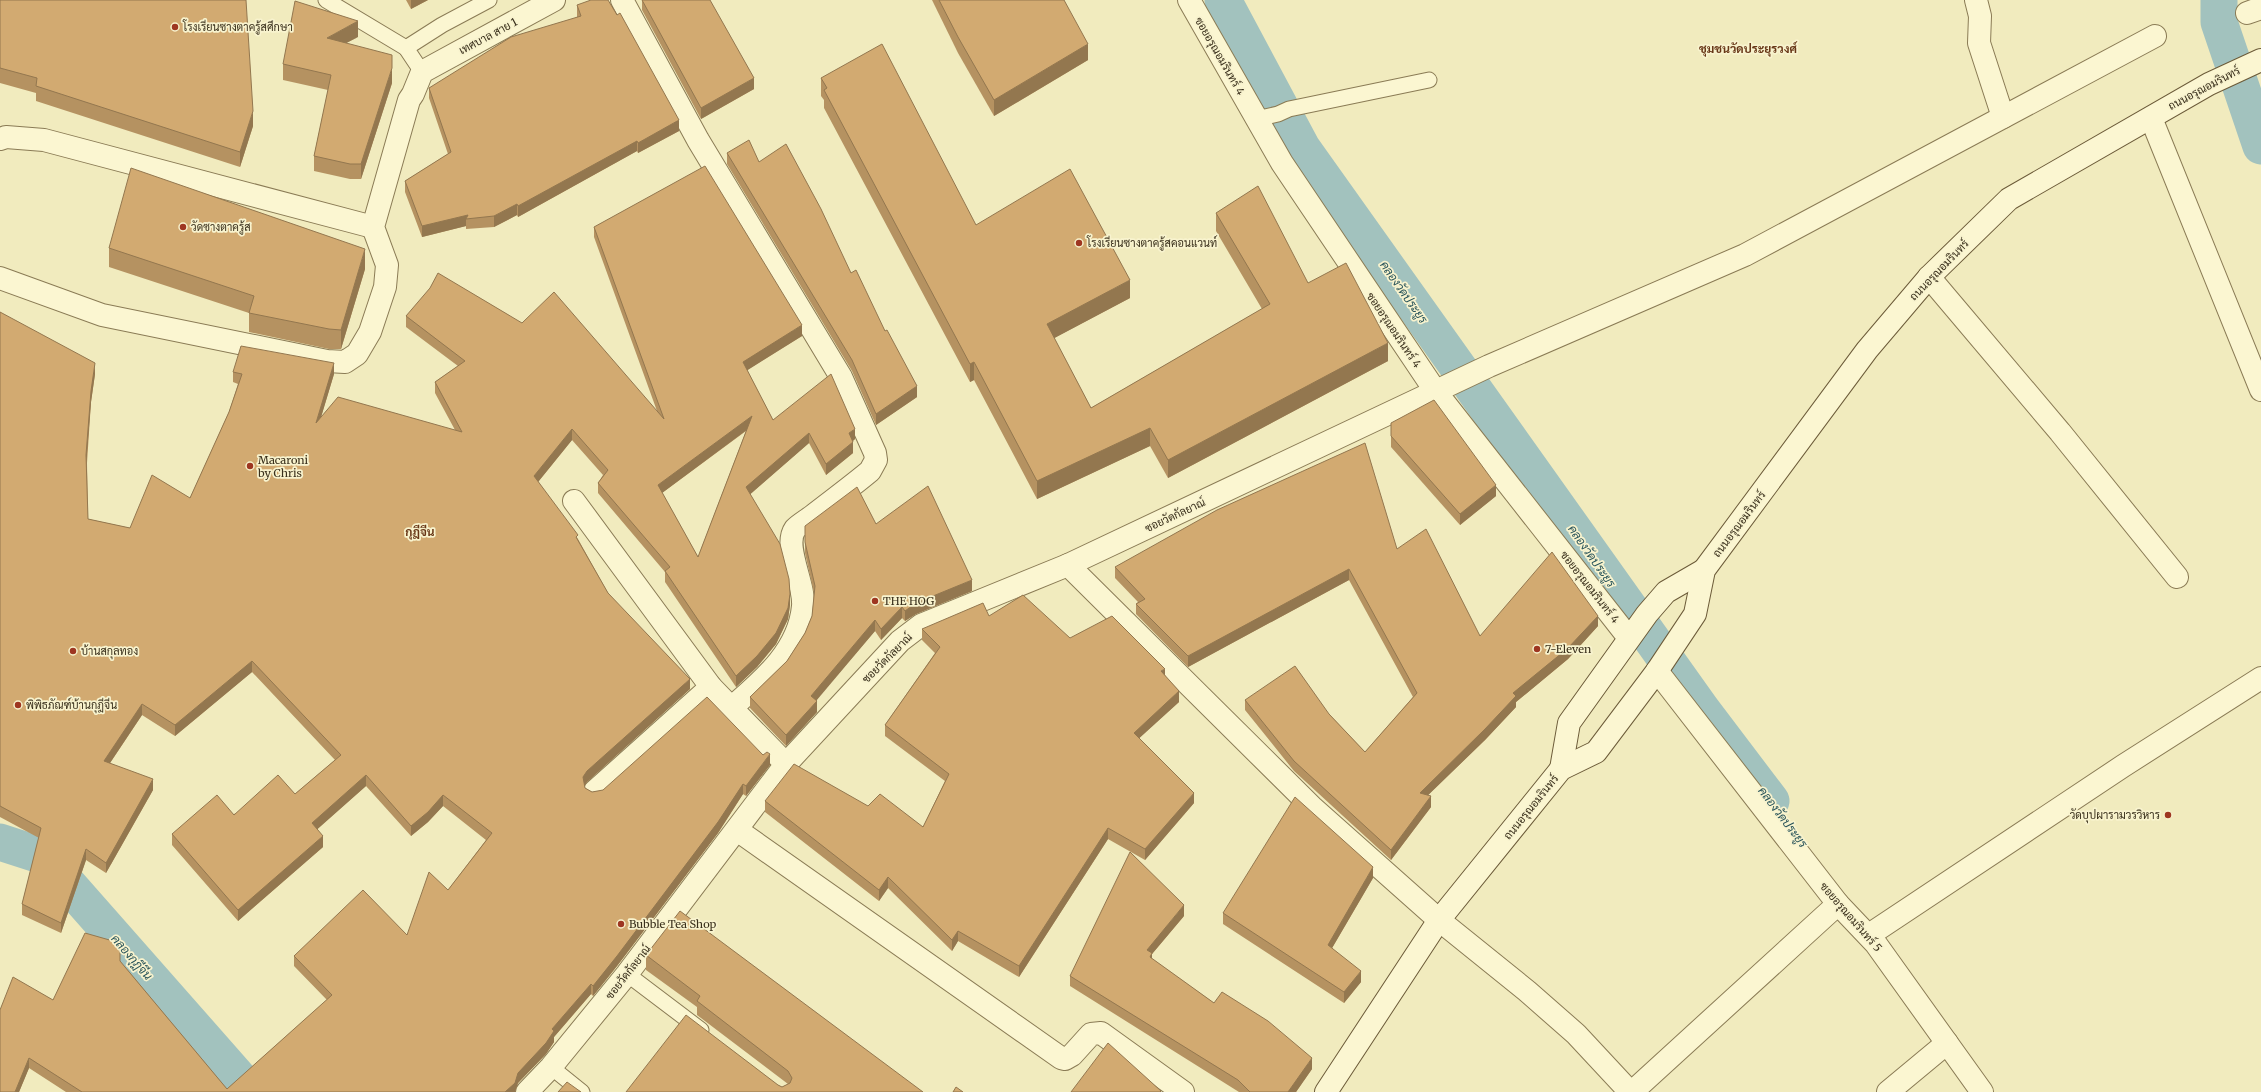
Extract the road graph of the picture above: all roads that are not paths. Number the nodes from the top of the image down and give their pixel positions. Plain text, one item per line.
1 (326, 0) edge
2 (489, 0) edge
3 (554, 0) edge
4 (622, 0) edge
5 (1189, 0) edge
6 (1976, 0) edge
7 (2155, 36) dead end
8 (406, 48) junction
9 (2255, 63) edge
10 (422, 72) junction
11 (1429, 80) dead end
12 (2003, 117) junction
13 (2151, 118) junction
14 (1256, 119) junction
15 (0, 139) edge
16 (373, 227) junction
17 (1929, 277) junction
18 (0, 278) edge
19 (2261, 390) edge
20 (1436, 392) junction
21 (574, 501) dead end
22 (1068, 565) junction
23 (1704, 570) junction
24 (2177, 577) dead end
25 (1631, 635) junction
26 (1658, 668) junction
27 (2261, 678) edge
28 (711, 687) junction
29 (731, 708) junction
30 (786, 764) junction
31 (1561, 769) junction
32 (595, 791) edge
33 (737, 830) junction
34 (1838, 904) junction
35 (1439, 920) junction
36 (1869, 935) junction
37 (627, 974) junction
38 (714, 1040) edge
39 (1947, 1043) junction
40 (551, 1067) junction
41 (527, 1092) edge
42 (582, 1092) edge
43 (1182, 1092) edge
44 (1326, 1092) edge
45 (1631, 1092) edge
46 (1888, 1092) edge
47 (1982, 1092) edge

1 - 8 lane
2 - 8 lane
3 - 10 street, เทศบาล สาย 1
4 - 29 street
5 - 14 street, ซอยอรุณอมรินทร์ 4
6 - 12 street
7 - 12 street, ซอยวัดกัลยาณ์
8 - 10 lane
9 - 13 street, ถนนอรุณอมรินทร์
10 - 16 street
11 - 14 lane
12 - 20 street, ซอยวัดกัลยาณ์
13 - 17 street, ถนนอรุณอมรินทร์
13 - 19 street
14 - 20 street, ซอยอรุณอมรินทร์ 4
15 - 16 street
16 - 18 street
17 - 23 street, ถนนอรุณอมรินทร์
17 - 24 street
20 - 22 street, ซอยวัดกัลยาณ์
20 - 25 street, ซอยอรุณอมรินทร์ 4
21 - 28 street
22 - 30 street, ซอยวัดกัลยาณ์
22 - 35 street
23 - 25 street
23 - 26 street, ถนนอรุณอมรินทร์
25 - 31 street
26 - 31 street, ถนนอรุณอมรินทร์
26 - 34 street, ซอยอรุณอมรินทร์ 5
27 - 36 street
28 - 29 street
28 - 32 street
29 - 30 street
30 - 33 street, ซอยวัดกัลยาณ์
31 - 35 street, ถนนอรุณอมรินทร์
33 - 37 street, ซอยวัดกัลยาณ์
33 - 43 street
34 - 36 street, ซอยอรุณอมรินทร์ 5
34 - 45 street
35 - 44 street, ถนนอรุณอมรินทร์
35 - 45 street
36 - 39 street, ซอยอรุณอมรินทร์ 5
37 - 38 lane
37 - 40 street, ซอยวัดกัลยาณ์
39 - 46 street
39 - 47 street, ซอยอรุณอมรินทร์ 5
40 - 41 street, ซอยวัดกัลยาณ์
40 - 42 lane

